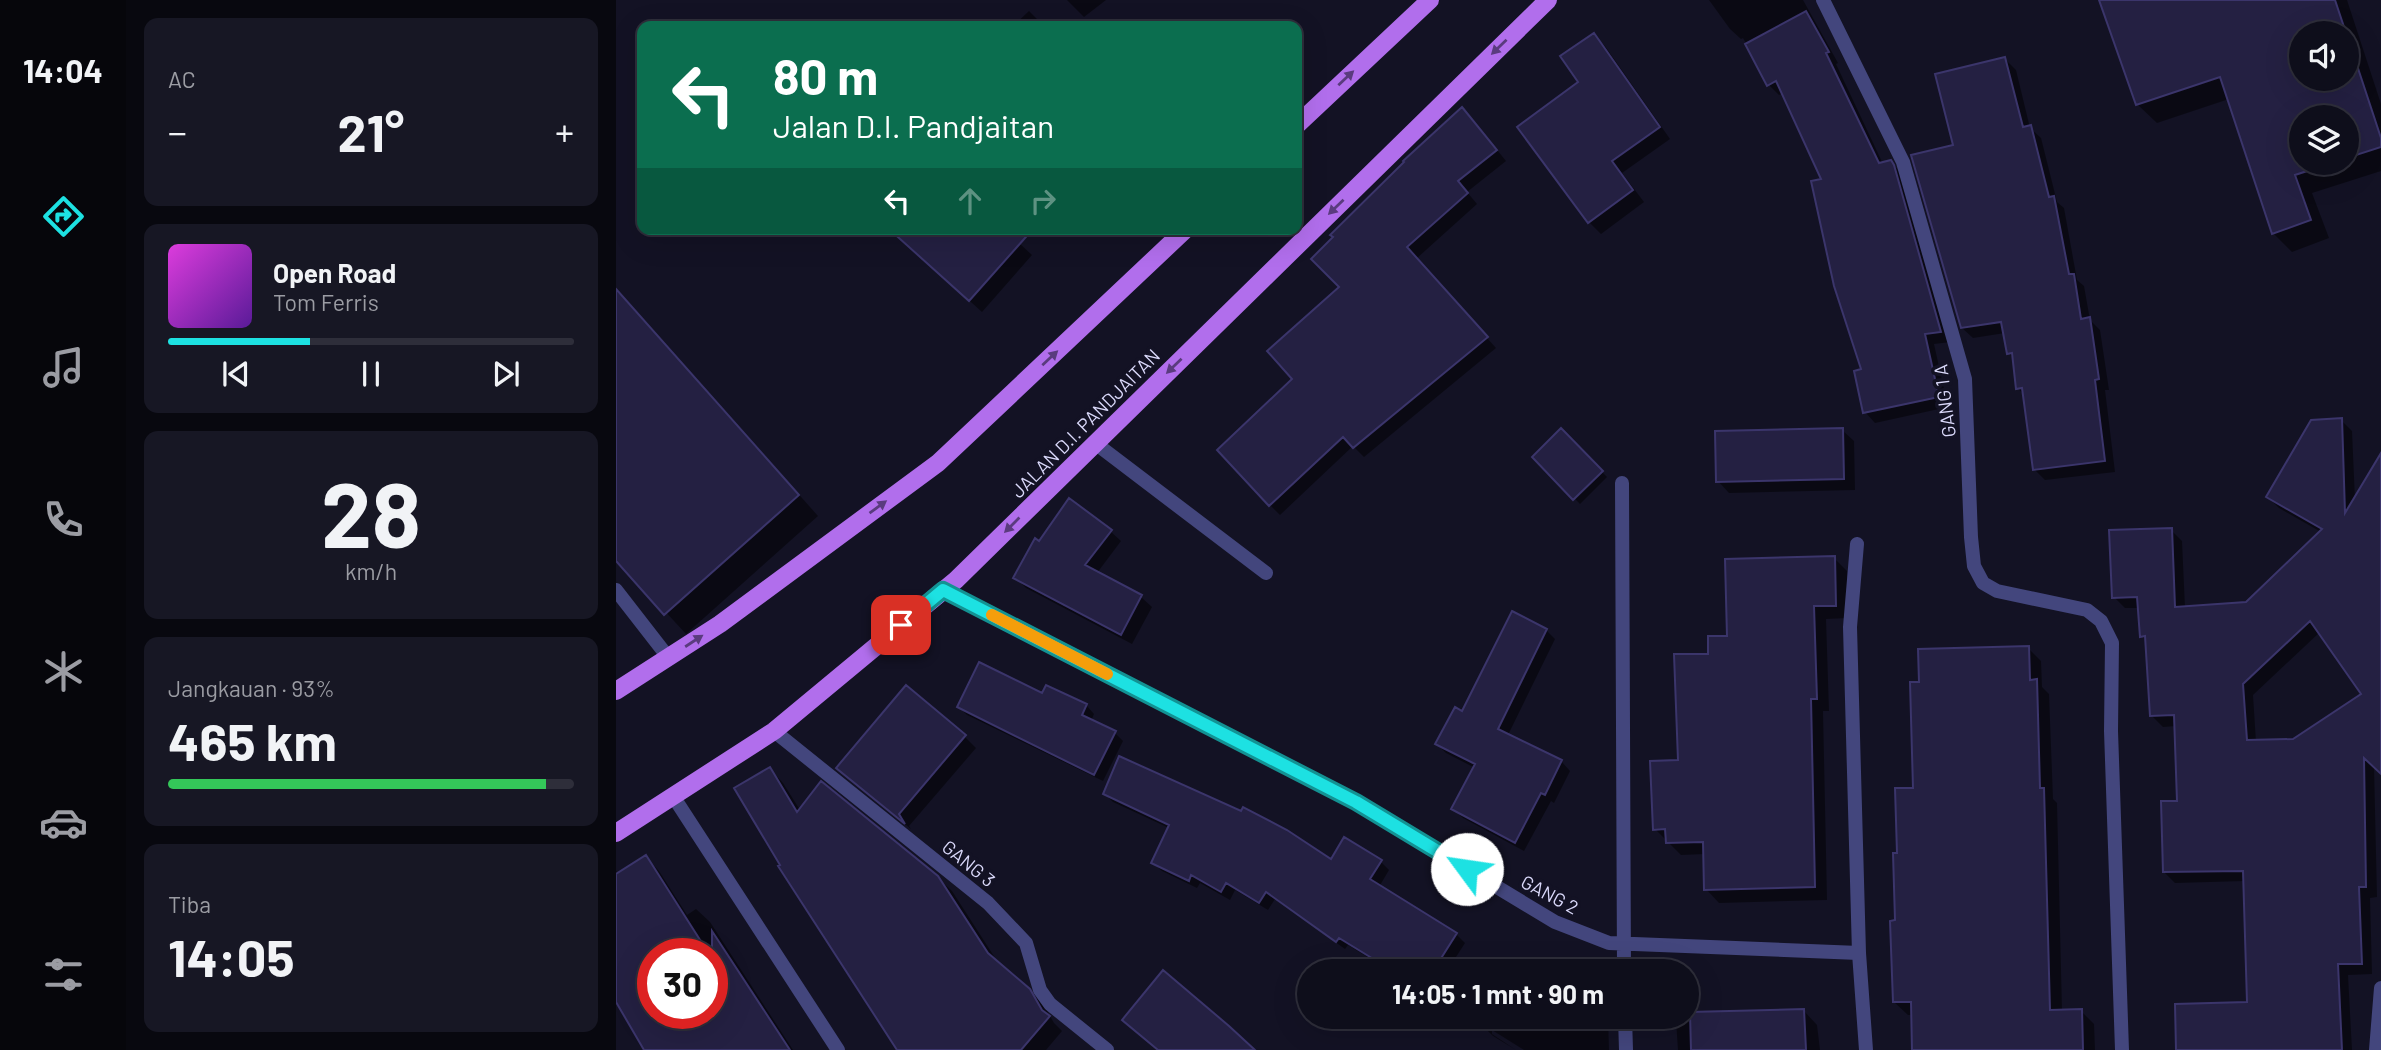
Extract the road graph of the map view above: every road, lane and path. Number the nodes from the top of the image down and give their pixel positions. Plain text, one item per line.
1 (1430, 0) edge
2 (1548, 0) edge
3 (1823, 0) edge
4 (1302, 120) edge
5 (1180, 235) edge
6 (1095, 443) junction
7 (1622, 483) dead end
8 (1857, 544) dead end
9 (1266, 573) dead end
10 (616, 590) edge
11 (943, 590) junction
12 (668, 657) junction
13 (616, 691) edge
14 (774, 731) junction
15 (673, 796) junction
16 (616, 833) edge
17 (1623, 944) junction
18 (1858, 953) junction
19 (1624, 959) edge
20 (2381, 988) edge
21 (1625, 1029) edge
22 (838, 1050) edge
23 (1107, 1050) edge
24 (1626, 1050) edge
25 (1866, 1050) edge
26 (2122, 1050) edge
27 (2376, 1050) edge

4 -> 1 main road
2 -> 6 main road, JALAN D.I. PANDJAITAN
3 - 26 street, GANG 1 A
12 -> 5 main road
6 - 9 street
6 -> 11 main road, JALAN D.I. PANDJAITAN
7 - 17 street
8 - 18 street
10 - 12 street
11 - 14 main road, JALAN D.I. PANDJAITAN
11 - 17 street, GANG 2
12 - 13 main road
14 - 15 main road, JALAN D.I. PANDJAITAN
14 - 23 street, GANG 3
15 - 16 main road, JALAN D.I. PANDJAITAN
15 - 22 street
17 - 18 street, GANG 2
17 - 19 street
18 - 25 street
20 - 27 street
21 - 24 street

